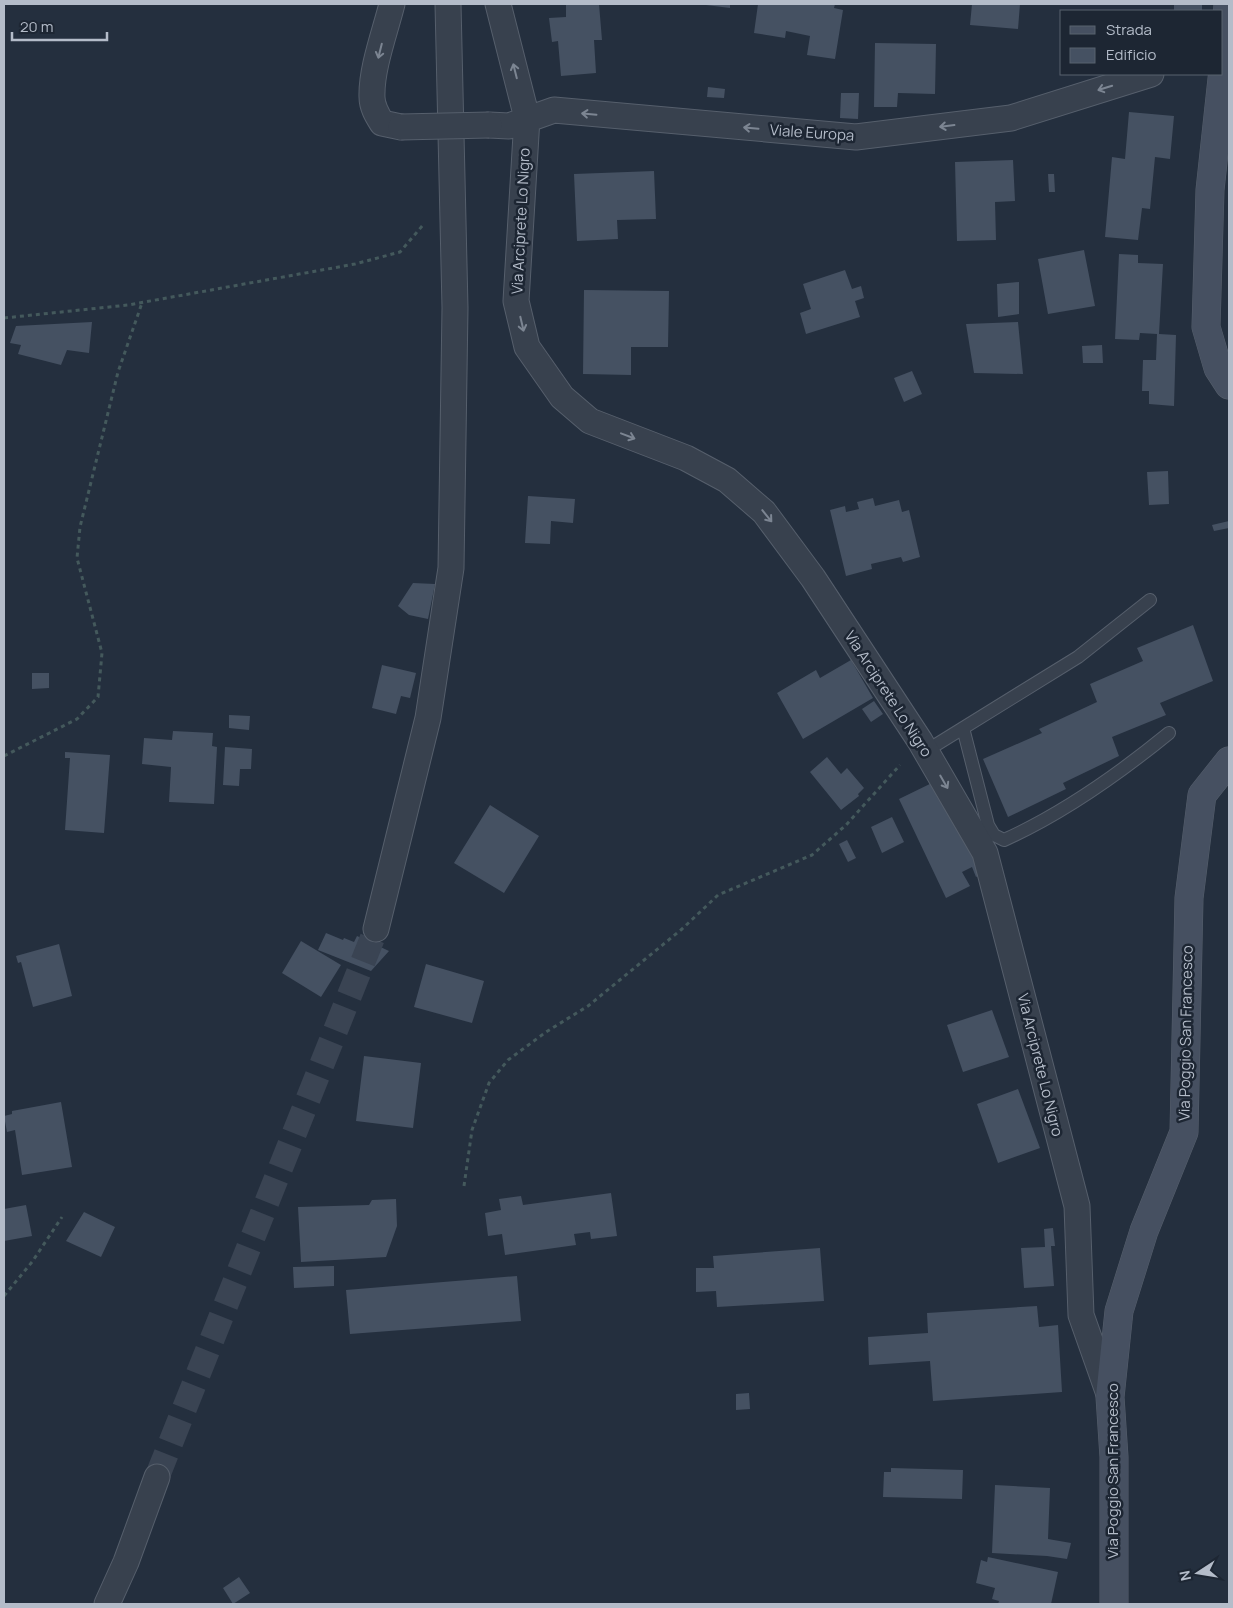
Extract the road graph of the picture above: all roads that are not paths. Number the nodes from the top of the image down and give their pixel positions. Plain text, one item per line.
1 (392, 4) edge
2 (448, 4) edge
3 (498, 4) edge
4 (1228, 4) edge
5 (1223, 51) edge
6 (1148, 75) edge
7 (1221, 75) edge
8 (527, 118) junction
9 (1229, 385) edge
10 (1150, 600) dead end
11 (963, 728) junction
12 (1169, 732) dead end
13 (923, 746) junction
14 (1229, 761) edge
15 (376, 930) tunnel mouth
16 (1110, 1397) junction
17 (157, 1477) tunnel mouth
18 (107, 1604) edge
19 (1114, 1604) edge

1 -> 8 street, Viale Europa, bridge
2 - 15 street
8 -> 3 street, Via Arciprete Lo Nigro
4 - 5 street
6 -> 8 street, Viale Europa
7 - 9 street
8 -> 13 street, Via Arciprete Lo Nigro
10 - 11 lane
11 - 12 lane
11 - 13 lane
13 -> 16 street, Via Arciprete Lo Nigro
14 - 16 street, Via Poggio San Francesco
16 - 19 street, Via Poggio San Francesco
17 - 18 street

